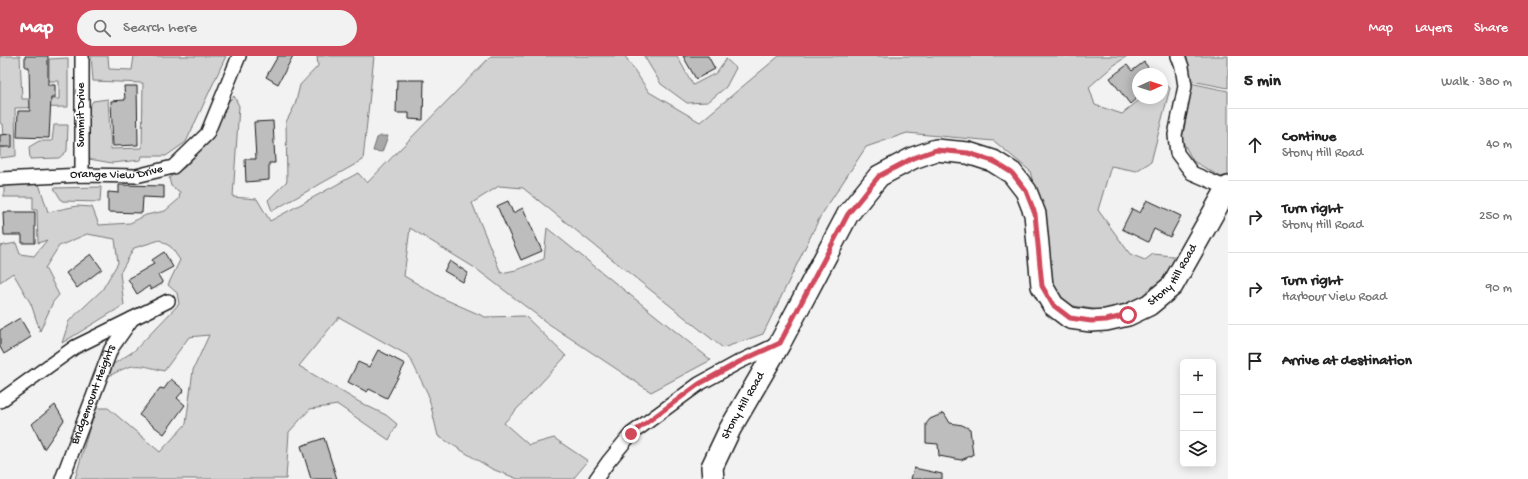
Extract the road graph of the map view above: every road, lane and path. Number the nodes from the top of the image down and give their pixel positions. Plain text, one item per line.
1 (82, 56) edge
2 (239, 56) edge
3 (1178, 56) edge
4 (82, 175) junction
5 (0, 179) edge
6 (1227, 187) edge
7 (168, 301) dead end
8 (135, 316) junction
9 (780, 343) junction
10 (0, 401) edge
11 (62, 479) edge
12 (596, 479) edge
13 (712, 479) edge

1 - 4 street, Summit Drive
2 - 4 street, Orange View Drive
3 - 6 street
4 - 5 street, Orange View Drive
6 - 9 main road, Stony Hill Road
7 - 8 street, Bridgemount Heights
8 - 10 street, Bridgemount Heights
8 - 11 street, Bridgemount Heights
9 - 12 street
9 - 13 main road, Stony Hill Road

